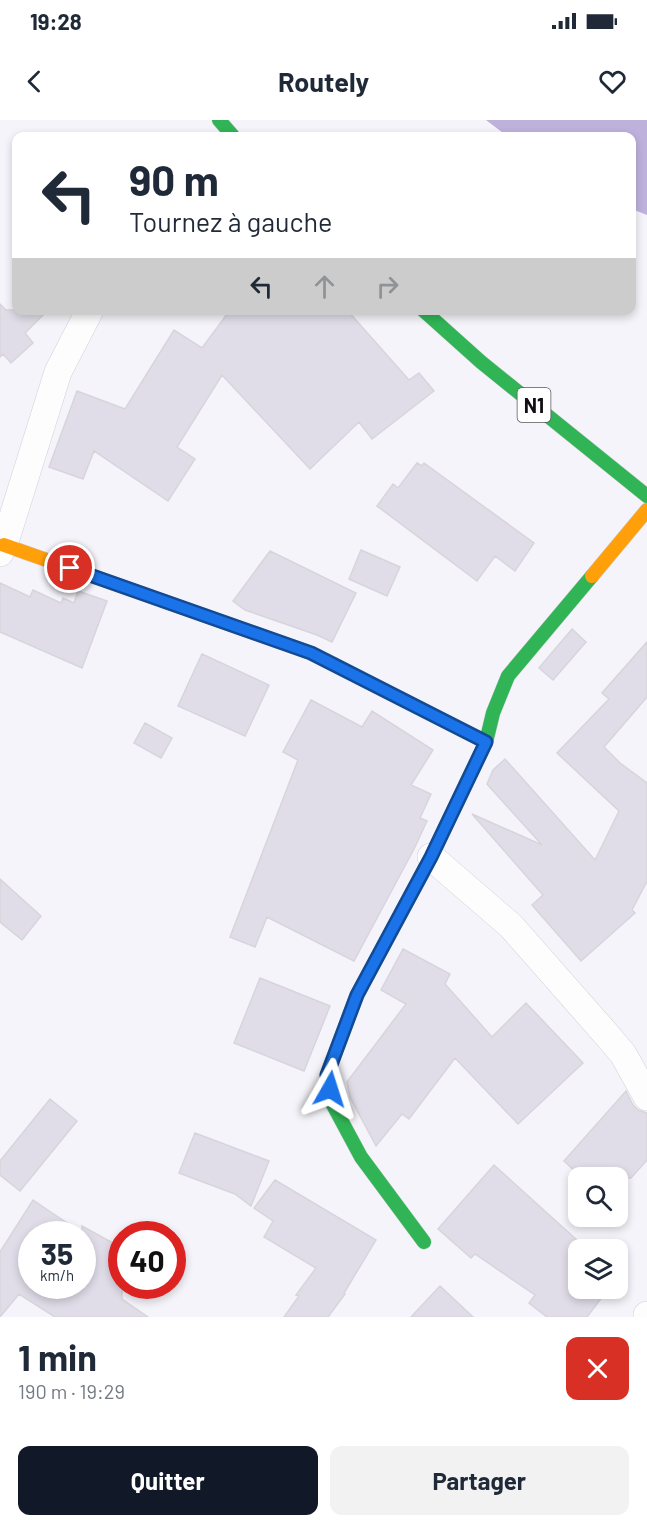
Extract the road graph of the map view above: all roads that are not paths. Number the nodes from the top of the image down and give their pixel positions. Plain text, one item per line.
1 (219, 120) edge
2 (230, 132) edge
3 (87, 315) edge
4 (429, 315) edge
5 (647, 496) edge
6 (647, 510) edge
7 (2, 549) edge
8 (486, 742) junction
9 (431, 857) junction
10 (647, 1097) edge
11 (424, 1242) dead end

1 - 2 main road
3 - 7 street
4 - 5 main road, N1
6 - 8 main road
7 - 8 main road
8 - 9 main road
9 - 10 street
9 - 11 main road

